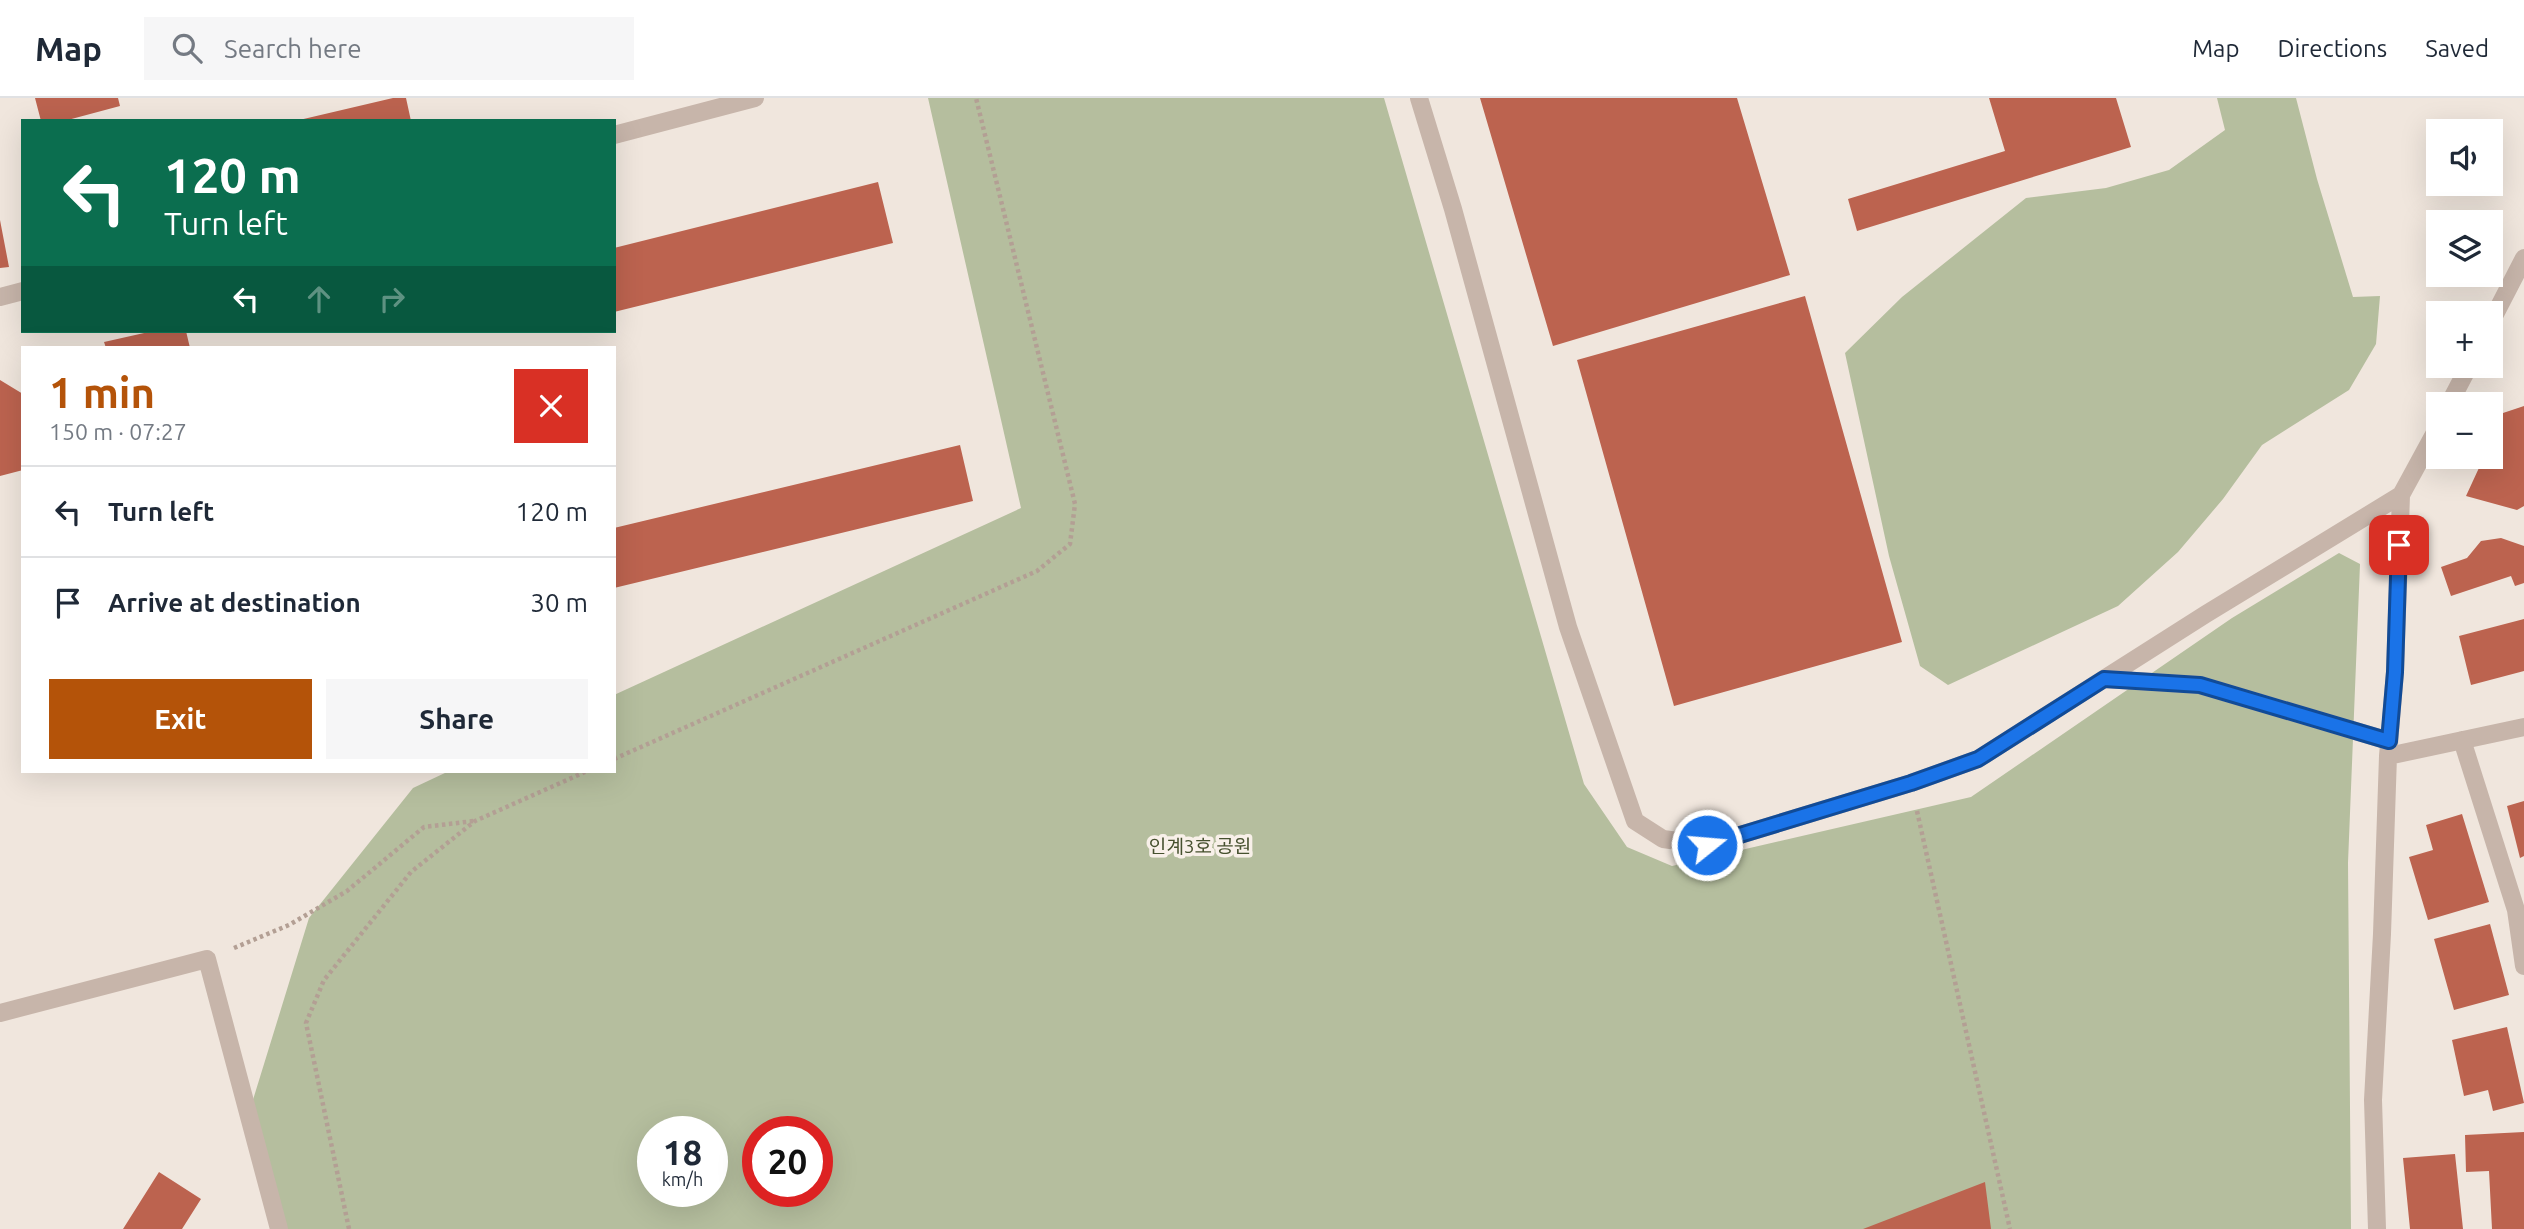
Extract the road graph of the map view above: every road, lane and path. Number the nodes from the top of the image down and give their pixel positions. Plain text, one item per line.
1 (755, 98) edge
2 (976, 98) edge
3 (1419, 98) edge
4 (616, 134) edge
5 (2524, 258) edge
6 (21, 292) edge
7 (0, 297) edge
8 (2502, 301) edge
9 (2426, 448) edge
10 (2400, 495) junction
11 (2104, 679) junction
12 (2524, 727) edge
13 (2462, 740) junction
14 (2389, 748) junction
15 (616, 758) edge
16 (584, 773) edge
17 (1911, 783) junction
18 (475, 821) junction
19 (207, 959) junction
20 (2524, 966) edge
21 (0, 1013) edge
22 (279, 1229) edge
23 (349, 1229) edge
24 (2010, 1229) edge
25 (2377, 1229) edge

1 - 4 street
2 - 15 path
3 - 17 street
5 - 8 street
6 - 7 street
9 - 10 street
10 - 11 street
10 - 14 street
11 - 14 street
11 - 17 street
12 - 13 street
13 - 14 street
13 - 20 street
14 - 25 street
16 - 18 path
17 - 24 path
18 - 19 path
18 - 23 path
19 - 21 street
19 - 22 street

